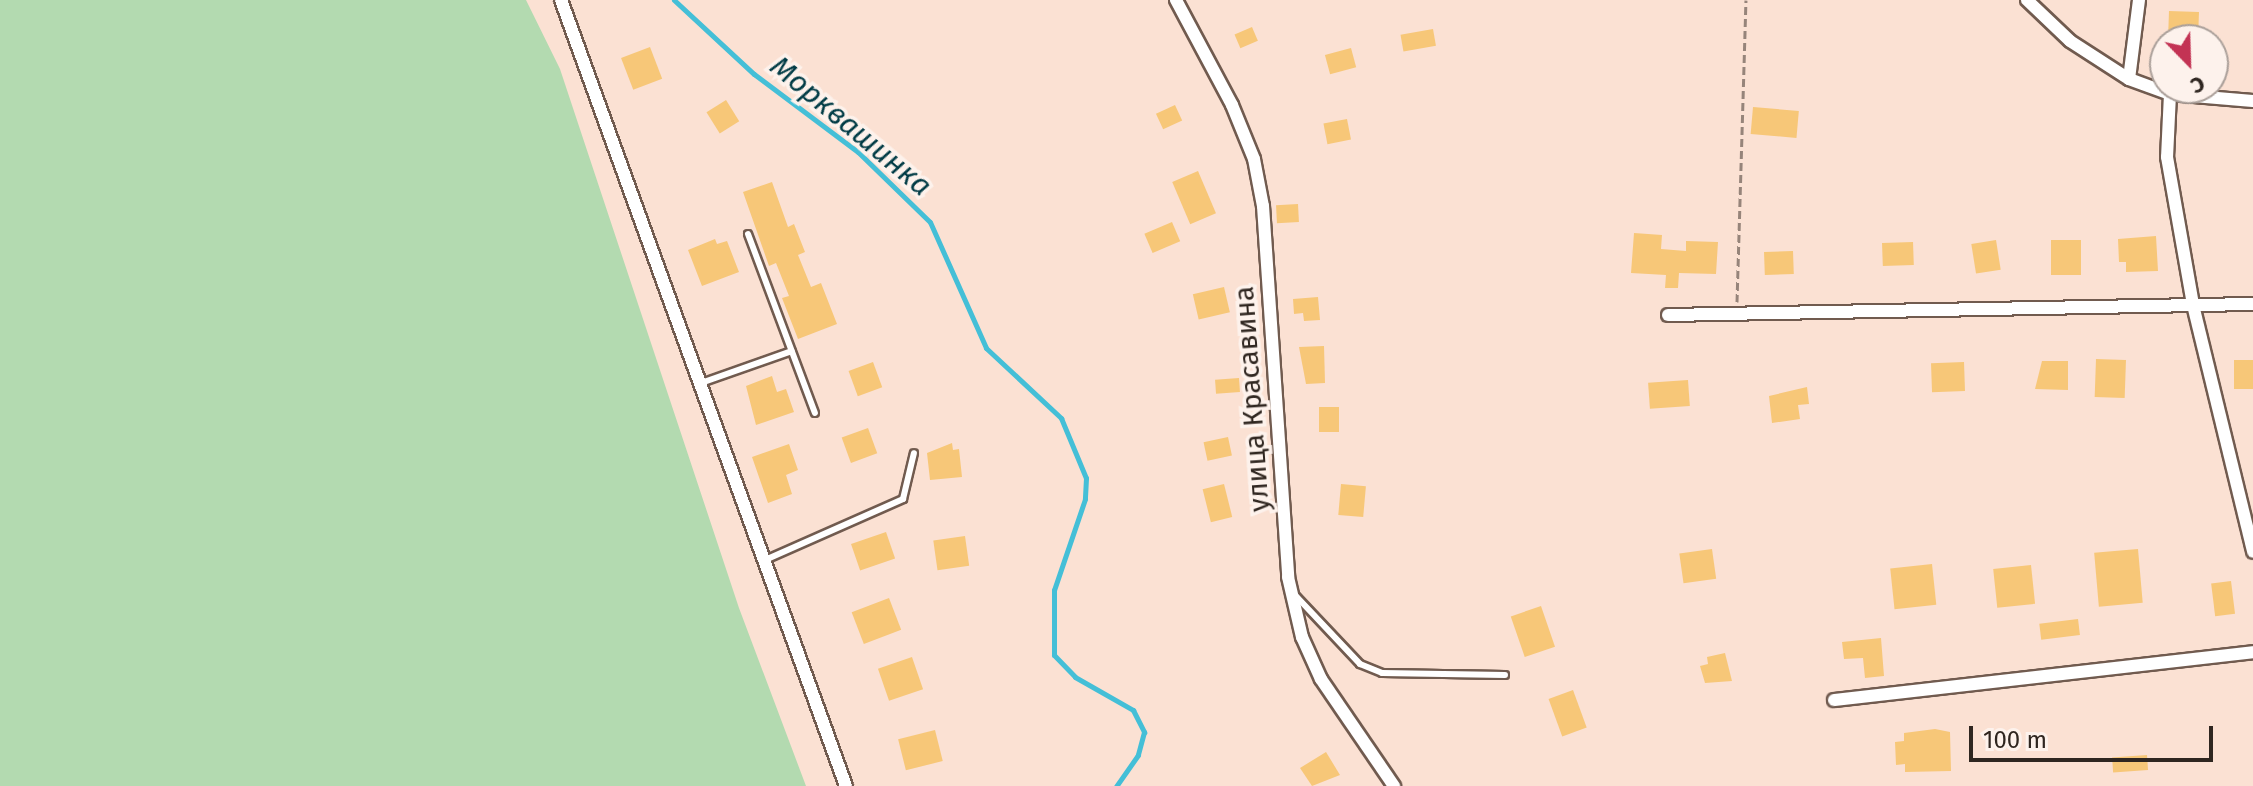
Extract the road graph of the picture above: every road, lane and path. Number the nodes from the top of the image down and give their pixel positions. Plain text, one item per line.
1 (561, 0) edge
2 (1176, 0) edge
3 (1746, 0) edge
4 (2027, 0) edge
5 (2139, 0) edge
6 (2129, 79) junction
7 (2149, 86) edge
8 (2229, 99) edge
9 (2253, 101) edge
10 (2170, 104) edge
11 (748, 234) dead end
12 (2253, 304) edge
13 (2193, 305) junction
14 (1736, 314) junction
15 (1668, 315) dead end
16 (792, 351) junction
17 (701, 383) junction
18 (815, 413) dead end
19 (914, 453) dead end
20 (2253, 552) edge
21 (765, 560) junction
22 (1292, 592) junction
23 (2253, 652) edge
24 (1505, 675) dead end
25 (1834, 700) dead end
26 (846, 786) edge
27 (1394, 786) edge

1 - 17 street
2 - 22 street, улица Красавина
3 - 14 path
4 - 6 street
5 - 6 street
6 - 7 street
8 - 9 street
10 - 13 street
11 - 16 lane
12 - 13 street
13 - 14 street
13 - 20 street
14 - 15 street
16 - 17 lane
16 - 18 lane
17 - 21 street
19 - 21 lane
21 - 26 street
22 - 24 lane
22 - 27 street, улица Красавина
23 - 25 street

